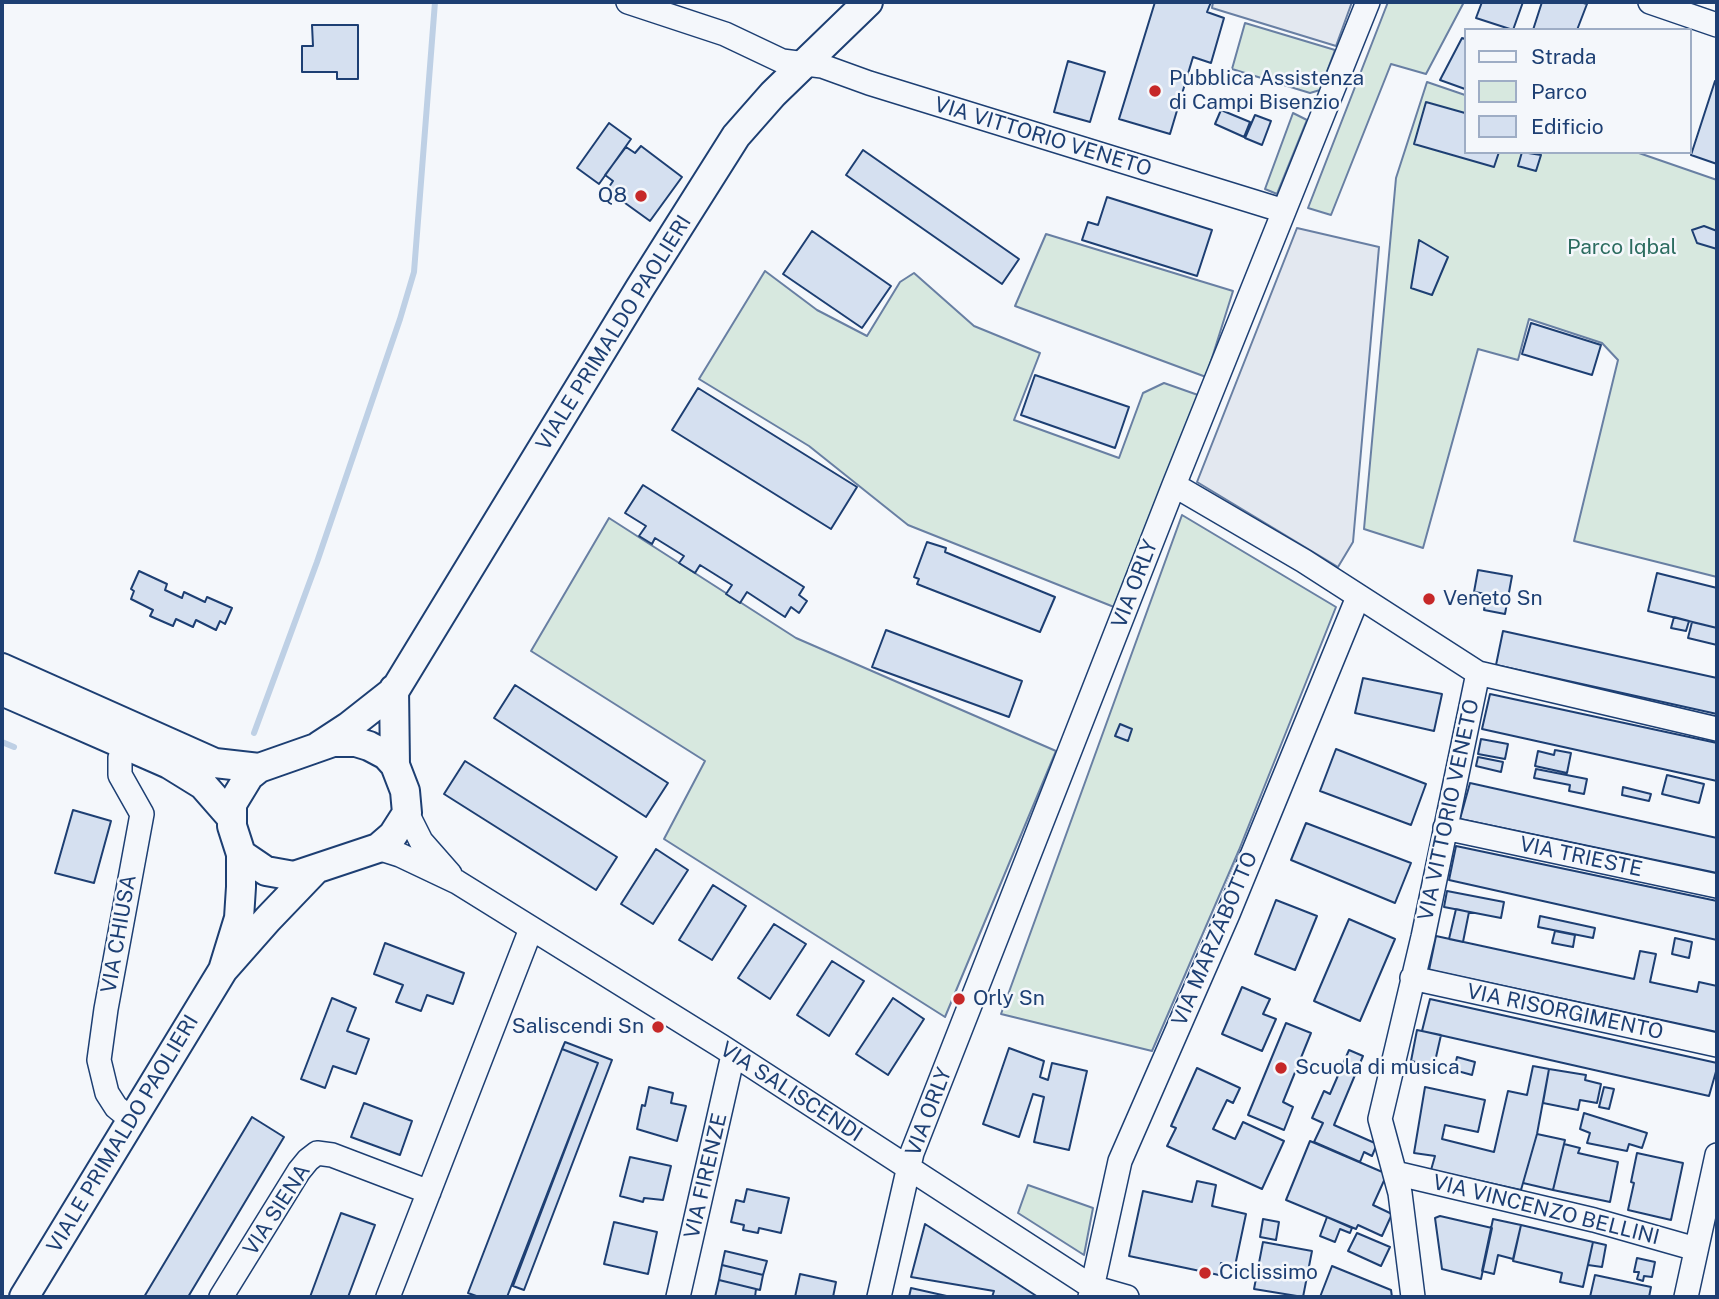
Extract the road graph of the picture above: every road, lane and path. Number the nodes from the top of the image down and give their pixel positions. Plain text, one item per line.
1 (628, 2) edge
2 (868, 2) edge
3 (1368, 2) edge
4 (1650, 2) edge
5 (1717, 25) edge
6 (802, 65) junction
7 (1284, 211) junction
8 (1174, 485) junction
9 (1358, 597) junction
10 (2, 668) edge
11 (1478, 673) junction
12 (394, 689) junction
13 (2, 691) edge
14 (1717, 729) edge
15 (125, 744) junction
16 (319, 746) junction
17 (395, 765) junction
18 (259, 768) junction
19 (407, 813) junction
20 (231, 817) junction
21 (1446, 828) junction
22 (379, 848) junction
23 (241, 854) junction
24 (315, 870) junction
25 (457, 882) junction
26 (1717, 886) edge
27 (531, 929) junction
28 (223, 970) junction
29 (1412, 978) junction
30 (1717, 1045) edge
31 (733, 1055) junction
32 (132, 1120) junction
33 (1717, 1155) edge
34 (908, 1168) junction
35 (1395, 1173) junction
36 (429, 1192) junction
37 (1696, 1249) junction
38 (1091, 1292) edge
39 (24, 1297) edge
40 (221, 1297) edge
41 (388, 1297) edge
42 (678, 1297) edge
43 (879, 1297) edge
44 (1126, 1297) edge
45 (1413, 1297) edge
46 (1686, 1297) edge

1 - 6 street, VIA VITTORIO VENETO
2 - 6 main road, VIALE PRIMALDO PAOLIERI
3 - 7 street, VIA ORLY
4 - 5 street
6 - 7 street, VIA VITTORIO VENETO
6 - 12 main road, VIALE PRIMALDO PAOLIERI
7 - 8 street, VIA ORLY
8 - 9 street, VIA VITTORIO VENETO
8 - 34 street, VIA ORLY
9 - 11 street, VIA VITTORIO VENETO
9 - 38 street, VIA MARZABOTTO
10 - 18 main road
11 - 14 street
11 - 21 street, VIA VITTORIO VENETO
12 - 16 main road, VIALE PRIMALDO PAOLIERI
12 - 17 main road
13 - 15 main road
15 - 20 main road
15 - 32 street, VIA CHIUSA
16 - 17 main road, VIALE PRIMALDO PAOLIERI
16 - 18 main road, VIALE PRIMALDO PAOLIERI
17 - 19 main road
18 - 20 main road, VIALE PRIMALDO PAOLIERI
19 - 22 main road
19 - 25 street, VIA SALISCENDI
20 - 23 main road, VIALE PRIMALDO PAOLIERI
21 - 26 street, VIA TRIESTE
21 - 29 street, VIA VITTORIO VENETO
22 - 24 main road, VIALE PRIMALDO PAOLIERI
22 - 25 street, VIA SALISCENDI
23 - 24 main road, VIALE PRIMALDO PAOLIERI
23 - 28 main road, VIALE PRIMALDO PAOLIERI
24 - 28 main road, VIALE PRIMALDO PAOLIERI
25 - 27 street, VIA SALISCENDI
27 - 31 street, VIA SALISCENDI
27 - 36 street
28 - 32 main road, VIALE PRIMALDO PAOLIERI
29 - 30 street, VIA RISORGIMENTO
29 - 35 street, VIA VITTORIO VENETO
31 - 34 street, VIA SALISCENDI
31 - 42 street, VIA FIRENZE
32 - 39 main road, VIALE PRIMALDO PAOLIERI
33 - 37 street
34 - 38 street, VIA SALISCENDI
34 - 43 street, VIA ORLY
35 - 37 street, VIA VINCENZO BELLINI
35 - 45 street, VIA VITTORIO VENETO
36 - 40 street, VIA SIENA
36 - 41 street
37 - 46 street
38 - 44 street, VIA SALISCENDI

